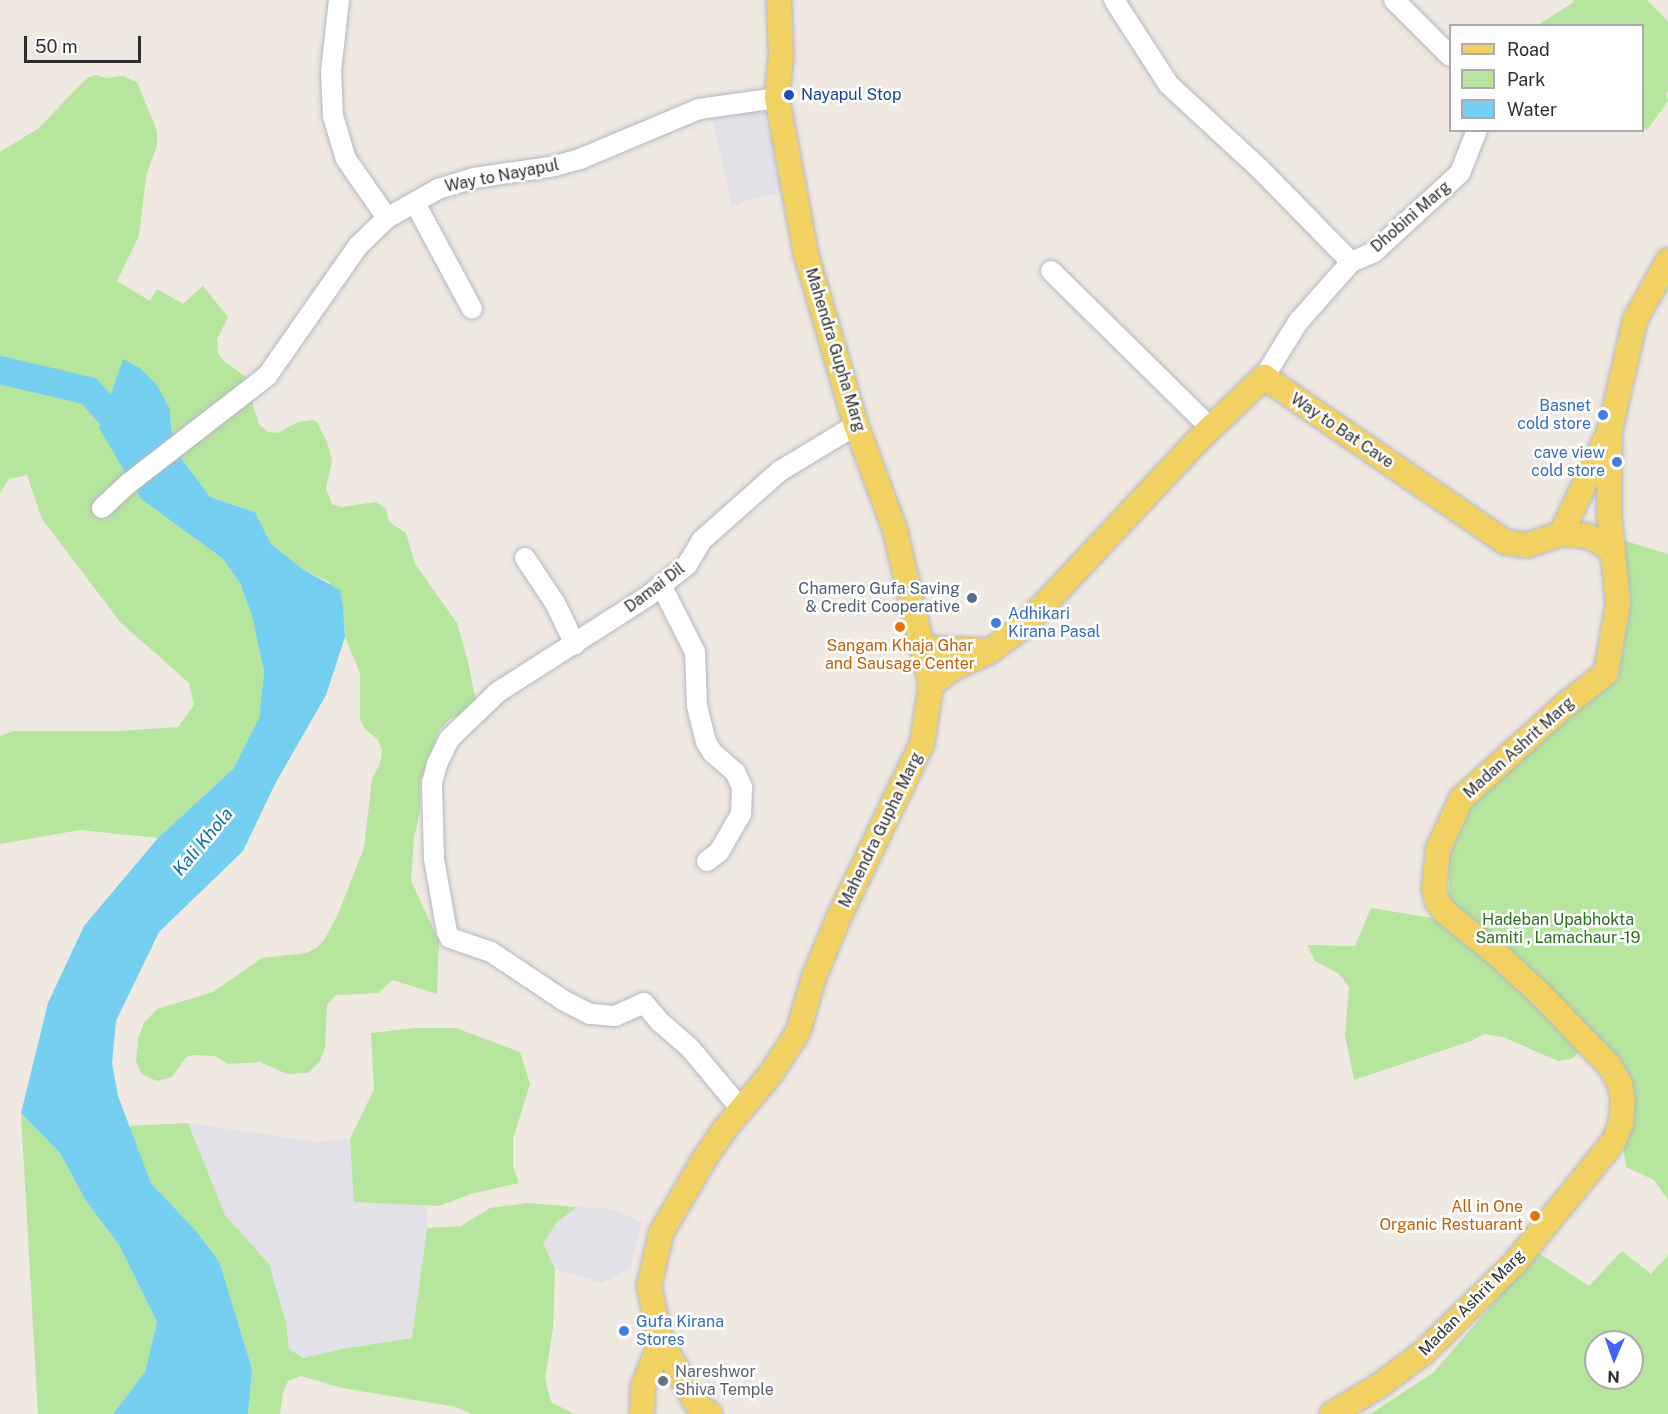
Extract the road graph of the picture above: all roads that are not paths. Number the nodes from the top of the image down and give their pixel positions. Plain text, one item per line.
1 (339, 0) edge
2 (779, 0) edge
3 (1114, 0) edge
4 (1394, 0) edge
5 (1449, 55) edge
6 (777, 98) junction
7 (1476, 132) edge
8 (415, 203) junction
9 (387, 218) junction
10 (1351, 262) junction
11 (1051, 271) dead end
12 (1664, 276) edge
13 (472, 309) dead end
14 (1264, 377) junction
15 (856, 425) junction
16 (1210, 428) junction
17 (1610, 429) junction
18 (102, 508) dead end
19 (1561, 534) junction
20 (1613, 553) junction
21 (525, 558) dead end
22 (661, 585) junction
23 (575, 644) junction
24 (923, 648) junction
25 (990, 651) junction
26 (931, 685) junction
27 (707, 861) dead end
28 (741, 1109) junction
29 (661, 1341) junction
30 (642, 1414) edge
31 (710, 1414) edge
32 (1332, 1414) edge

1 - 9 street
2 - 6 main road, Mahendra Gupha Marg
3 - 10 street
4 - 5 street
6 - 8 street, Way to Nayapul
6 - 15 main road, Mahendra Gupha Marg
7 - 10 street, Dhobini Marg
8 - 9 street, Way to Nayapul
8 - 13 street
9 - 18 street, Way to Nayapul
10 - 14 street, Dhobini Marg
11 - 16 street
12 - 17 main road
14 - 16 main road
14 - 19 main road, Way to Bat Cave
15 - 22 street, Damai Dil
15 - 24 main road, Mahendra Gupha Marg
16 - 25 main road
17 - 19 main road
17 - 20 main road, Madan Ashrit Marg
19 - 20 main road
20 - 32 main road, Madan Ashrit Marg
21 - 23 street
22 - 23 street, Damai Dil
22 - 27 street
23 - 28 street, Damai Dil
24 - 25 main road
24 - 26 main road, Mahendra Gupha Marg
25 - 26 main road
26 - 28 main road, Mahendra Gupha Marg
28 - 29 main road, Mahendra Gupha Marg
29 - 30 main road
29 - 31 main road

